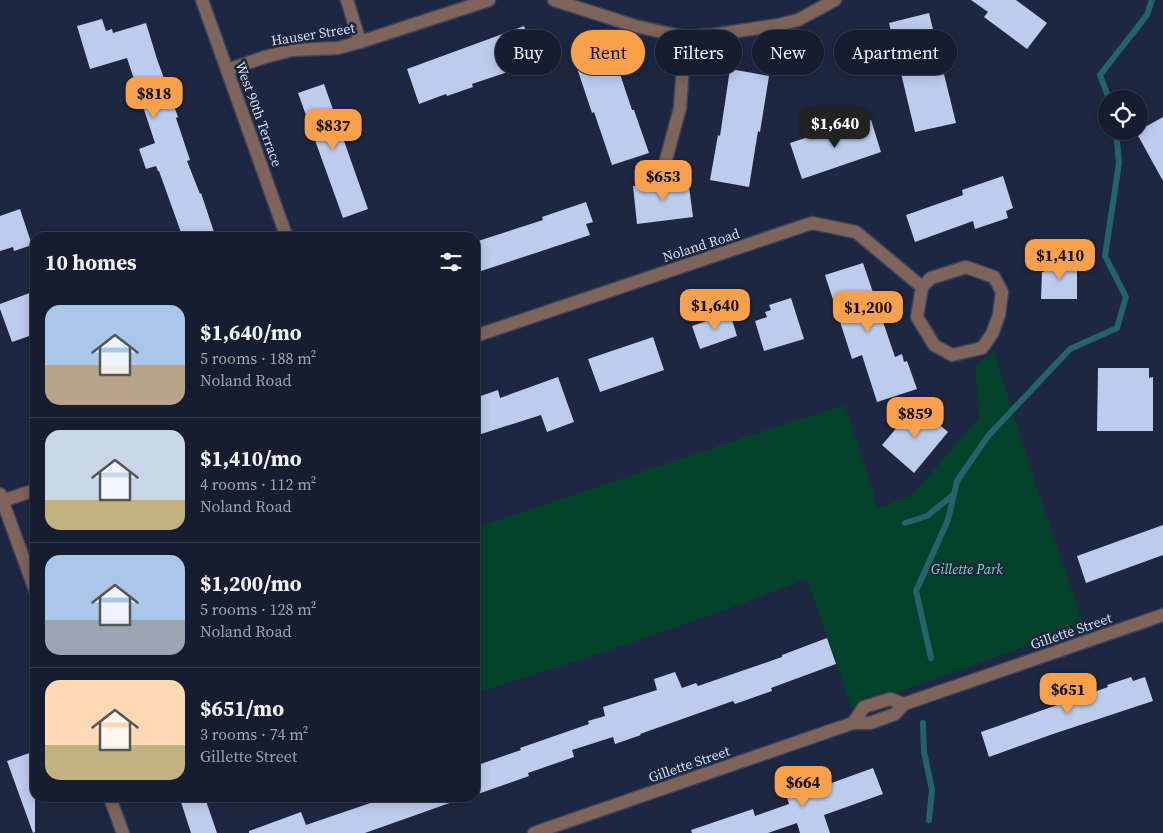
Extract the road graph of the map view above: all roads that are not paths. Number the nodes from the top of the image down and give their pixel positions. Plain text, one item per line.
1 (202, 0) edge
2 (347, 0) edge
3 (490, 0) edge
4 (554, 0) edge
5 (835, 0) edge
6 (655, 30) edge
7 (742, 30) edge
8 (360, 42) junction
9 (227, 70) junction
10 (682, 75) edge
11 (664, 167) dead end
12 (285, 232) edge
13 (922, 287) junction
14 (480, 334) edge
15 (30, 491) edge
16 (1, 497) edge
17 (30, 576) edge
18 (1163, 615) edge
19 (111, 802) edge
20 (123, 833) edge
21 (534, 833) edge

1 - 9 street, West 90th Terrace
2 - 8 street
3 - 8 street, Hauser Street
4 - 6 street
5 - 7 street
8 - 9 street, Hauser Street
9 - 12 street, West 90th Terrace
10 - 11 street
13 - 13 street
13 - 14 street, Noland Road
15 - 16 street
16 - 17 street
18 - 21 street, Gillette Street
19 - 20 street

